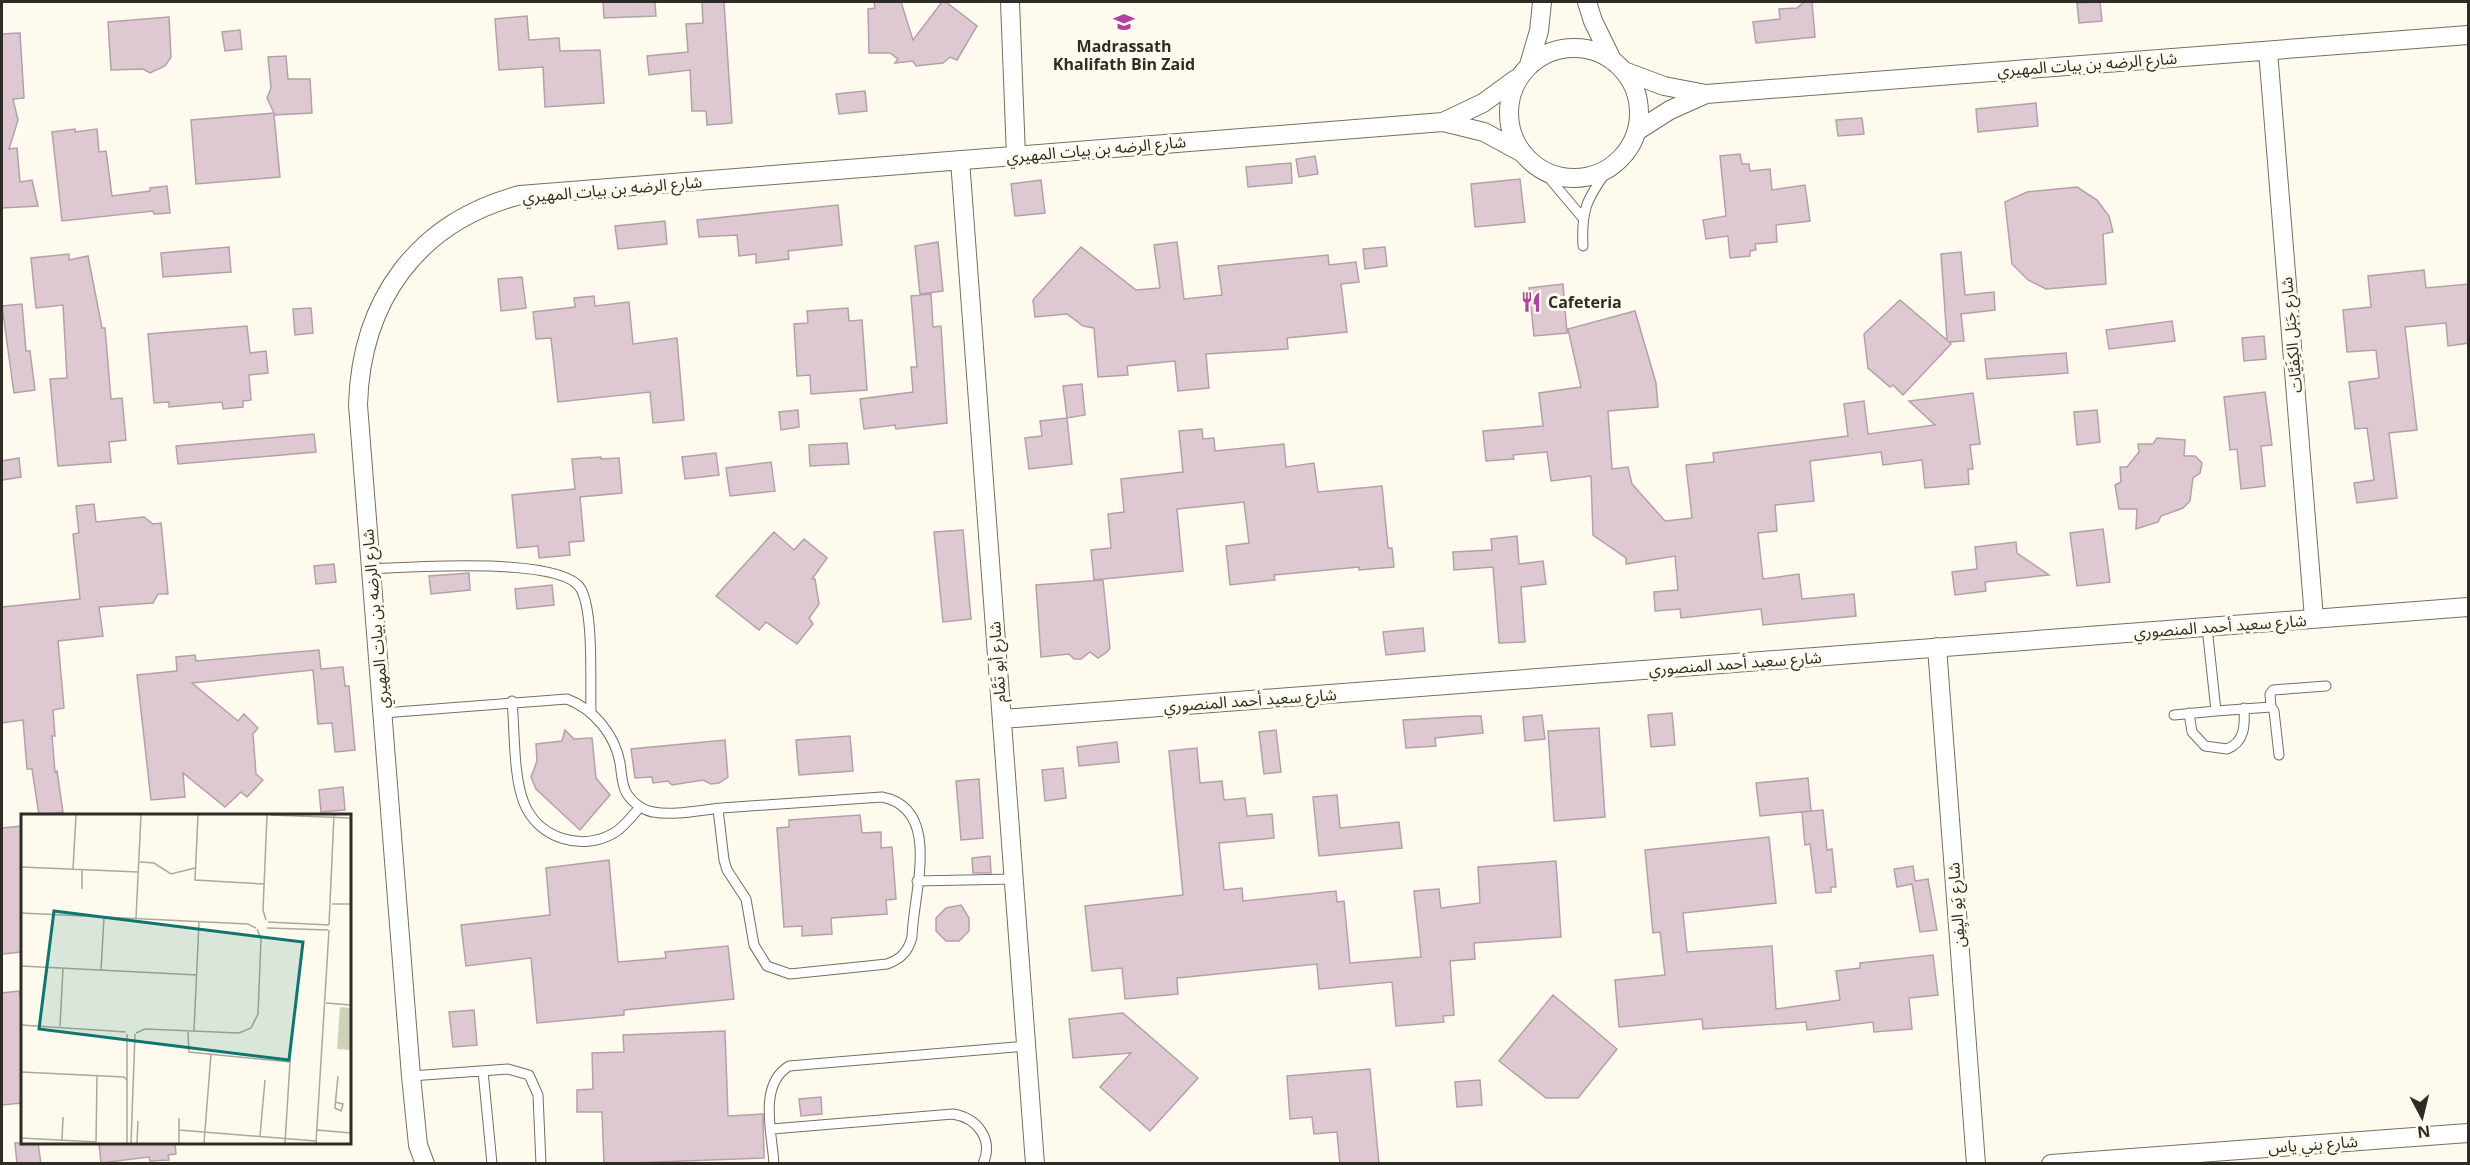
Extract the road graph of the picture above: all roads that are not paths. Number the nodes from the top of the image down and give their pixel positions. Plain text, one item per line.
1 (1010, 2) edge
2 (1542, 2) edge
3 (1587, 2) edge
4 (2469, 35) edge
5 (2268, 51) junction
6 (1618, 65) junction
7 (1524, 71) junction
8 (1706, 94) junction
9 (1443, 122) junction
10 (1637, 131) junction
11 (1521, 153) junction
12 (1016, 156) junction
13 (960, 160) junction
14 (1608, 169) junction
15 (1544, 172) junction
16 (1582, 217) junction
17 (1583, 246) dead end
18 (371, 569) junction
19 (2469, 607) edge
20 (2314, 618) junction
21 (2207, 627) junction
22 (1937, 647) junction
23 (2326, 686) dead end
24 (512, 701) junction
25 (2271, 707) junction
26 (2244, 708) junction
27 (2216, 711) junction
28 (591, 712) junction
29 (383, 713) junction
30 (2189, 713) junction
31 (2174, 715) dead end
32 (1002, 719) junction
33 (2280, 755) dead end
34 (640, 807) junction
35 (718, 808) junction
36 (1014, 879) junction
37 (917, 882) junction
38 (1026, 1046) junction
39 (483, 1071) junction
40 (411, 1076) junction
41 (772, 1129) junction
42 (2469, 1133) edge
43 (418, 1145) junction
44 (413, 1164) edge
45 (425, 1164) edge
46 (492, 1164) edge
47 (541, 1164) edge
48 (774, 1164) edge
49 (982, 1164) edge
50 (1035, 1164) edge
51 (1976, 1164) edge
52 (2051, 1164) edge

1 - 12 street
2 - 7 street
3 - 6 street
4 - 5 street, شارع الرضه بن بيات المهيري
5 - 8 street, شارع الرضه بن بيات المهيري
5 - 20 street, شارع جَبَل الكِفَيَّات
6 - 7 street
6 - 8 street, شارع الرضه بن بيات المهيري
6 - 10 street
7 - 9 street, شارع الرضه بن بيات المهيري
7 - 11 street
8 - 10 street, شارع الرضه بن بيات المهيري
9 - 11 street, شارع الرضه بن بيات المهيري
9 - 12 street, شارع الرضه بن بيات المهيري
10 - 14 street
11 - 15 street
12 - 13 street, شارع الرضه بن بيات المهيري
13 - 18 street, شارع الرضه بن بيات المهيري
13 - 32 street, شارع أبو تَمَّام
14 - 15 street
14 - 16 lane
15 - 16 lane
16 - 17 lane
18 - 28 lane
18 - 29 street, شارع الرضه بن بيات المهيري
19 - 20 street, شارع سعيد أحمد المنصوري
20 - 21 street, شارع سعيد أحمد المنصوري
21 - 22 street, شارع سعيد أحمد المنصوري
21 - 27 lane
22 - 32 street, شارع سعيد أحمد المنصوري
22 - 51 street, شارع يَو اليِفِن
23 - 25 lane
24 - 28 lane
24 - 29 lane
24 - 34 lane
25 - 26 lane
25 - 33 lane
26 - 27 lane
26 - 30 lane
27 - 30 lane
28 - 34 lane
29 - 40 street, شارع الرضه بن بيات المهيري
30 - 31 lane
32 - 36 street, شارع أبو تَمَّام
34 - 35 lane
35 - 37 lane
35 - 37 lane
36 - 37 lane
36 - 38 street, شارع أبو تَمَّام
38 - 41 lane
38 - 50 street, شارع أبو تَمَّام
39 - 40 lane
39 - 46 lane
39 - 47 lane
40 - 43 street, شارع الرضه بن بيات المهيري
41 - 48 lane
41 - 49 lane
42 - 52 street, شارع بني ياس
43 - 44 street, شارع الرضه بن بيات المهيري
43 - 45 street, شارع الرضه بن بيات المهيري

